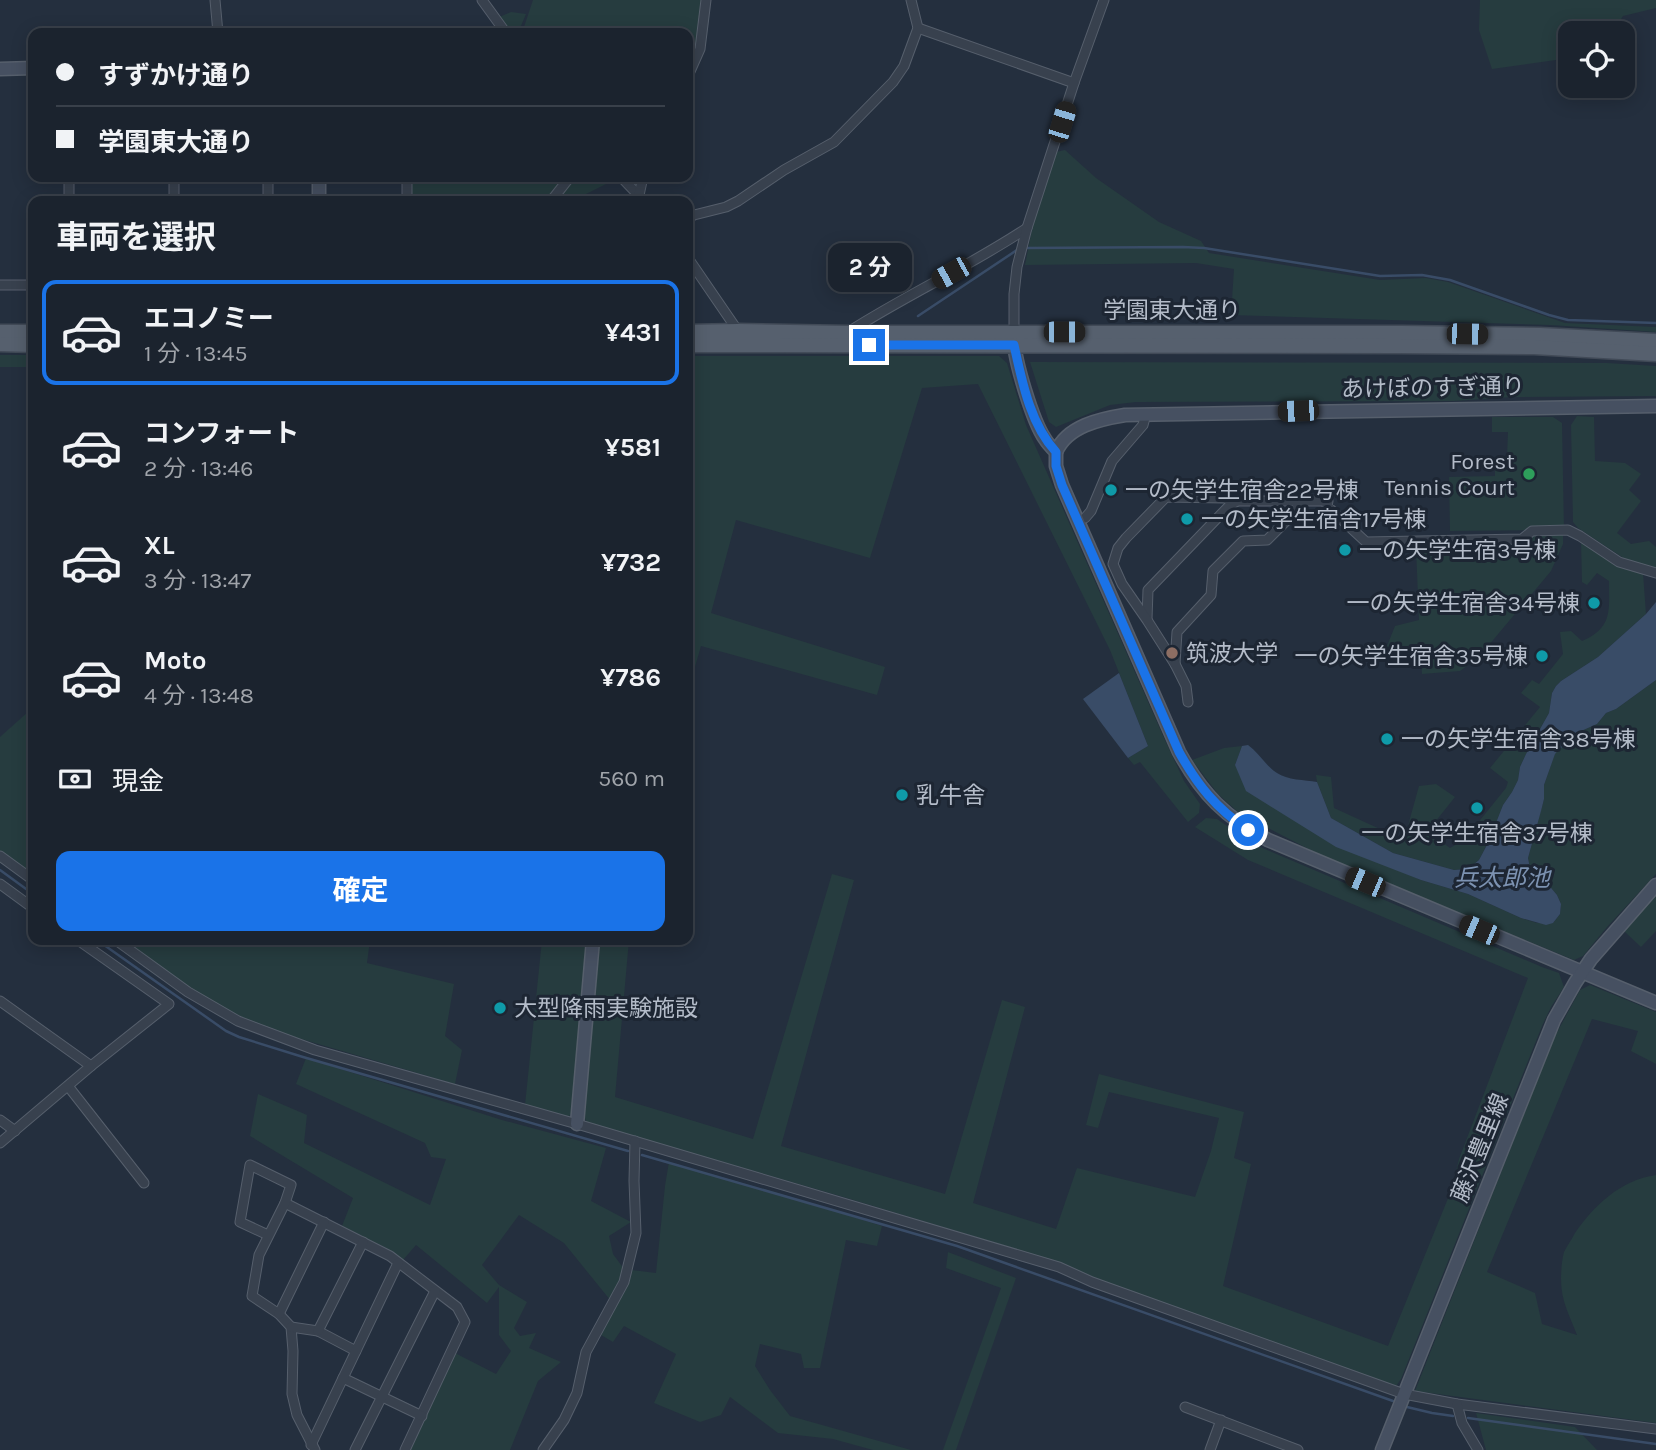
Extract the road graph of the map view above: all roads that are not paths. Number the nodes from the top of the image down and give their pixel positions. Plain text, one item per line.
1 (215, 0) edge
2 (482, 0) edge
3 (706, 0) edge
4 (911, 0) edge
5 (1104, 0) edge
6 (918, 27) junction
7 (218, 28) edge
8 (502, 28) edge
9 (693, 65) edge
10 (28, 68) edge
11 (0, 69) edge
12 (1074, 83) junction
13 (566, 182) edge
14 (626, 182) edge
15 (555, 196) edge
16 (639, 196) edge
17 (693, 216) edge
18 (1027, 228) junction
19 (693, 265) edge
20 (0, 285) edge
21 (28, 285) edge
22 (738, 331) junction
23 (0, 332) edge
24 (28, 332) edge
25 (693, 332) edge
26 (847, 333) junction
27 (1014, 339) junction
28 (1656, 341) edge
29 (0, 344) edge
30 (28, 345) edge
31 (693, 345) edge
32 (1656, 354) edge
33 (1656, 406) edge
34 (1146, 414) junction
35 (1056, 452) junction
36 (1297, 500) junction
37 (1237, 501) junction
38 (1085, 518) dead end
39 (1656, 573) edge
40 (1147, 620) junction
41 (1175, 664) junction
42 (1188, 702) dead end
43 (0, 856) edge
44 (28, 876) edge
45 (0, 884) edge
46 (1656, 885) edge
47 (28, 904) edge
48 (85, 945) edge
49 (123, 945) edge
50 (593, 945) edge
51 (1581, 972) junction
52 (0, 1001) edge
53 (1656, 1003) edge
54 (91, 1066) junction
55 (68, 1086) junction
56 (0, 1120) edge
57 (577, 1124) junction
58 (15, 1131) junction
59 (635, 1141) junction
60 (0, 1143) edge
61 (144, 1183) dead end
62 (285, 1203) junction
63 (324, 1222) junction
64 (268, 1236) junction
65 (363, 1242) junction
66 (398, 1264) junction
67 (435, 1291) junction
68 (279, 1314) junction
69 (290, 1327) junction
70 (318, 1331) junction
71 (356, 1351) junction
72 (343, 1378) junction
73 (1404, 1394) junction
74 (382, 1397) junction
75 (1457, 1404) junction
76 (1185, 1407) dead end
77 (422, 1416) junction
78 (1221, 1420) junction
79 (1656, 1429) edge
80 (313, 1447) edge
81 (355, 1450) edge
82 (405, 1450) edge
83 (543, 1450) edge
84 (1210, 1450) edge
85 (1298, 1450) edge
86 (1382, 1450) edge
87 (1478, 1450) edge

1 - 7 street
2 - 8 street
3 - 9 street
4 - 6 street
5 - 12 street
6 - 12 street
6 - 17 street
10 - 11 street
12 - 18 street
13 - 15 street
14 - 16 street
18 - 26 street
18 - 27 street
19 - 22 street
20 - 21 street
22 - 25 main road, 学園東大通り
22 - 26 main road, 学園東大通り
23 - 24 main road
26 - 27 main road, 学園東大通り
27 - 28 main road, 学園東大通り
27 - 31 main road, 学園東大通り
27 - 32 main road, 学園東大通り
27 - 35 street
29 - 30 main road
33 - 34 street, あけぼのすぎ通り
34 - 35 street, あけぼのすぎ通り
34 - 38 street
35 - 51 street
36 - 37 street
36 - 39 street
36 - 41 street
37 - 40 street
37 - 40 street
40 - 41 street
41 - 42 street
43 - 44 street
45 - 47 street
46 - 51 street, 藤沢豊里線
48 - 54 street
49 - 57 street
50 - 57 street
51 - 53 street
51 - 73 street, 藤沢豊里線
52 - 54 street
54 - 55 street
55 - 58 street
55 - 61 street
56 - 58 street
57 - 59 street
58 - 60 street
59 - 73 street
59 - 83 street
62 - 63 street
62 - 64 street
62 - 64 street
63 - 65 street
63 - 68 street
64 - 68 street
65 - 66 street
65 - 70 street
66 - 67 street
66 - 71 street
67 - 74 street
67 - 77 street
68 - 69 street
69 - 70 street
69 - 80 street
70 - 71 street
71 - 72 street
72 - 74 street
72 - 80 street
73 - 75 street
73 - 86 street, 藤沢豊里線
74 - 77 street
74 - 81 street
75 - 79 street
75 - 87 street
76 - 78 street
77 - 82 street
78 - 84 street
78 - 85 street

